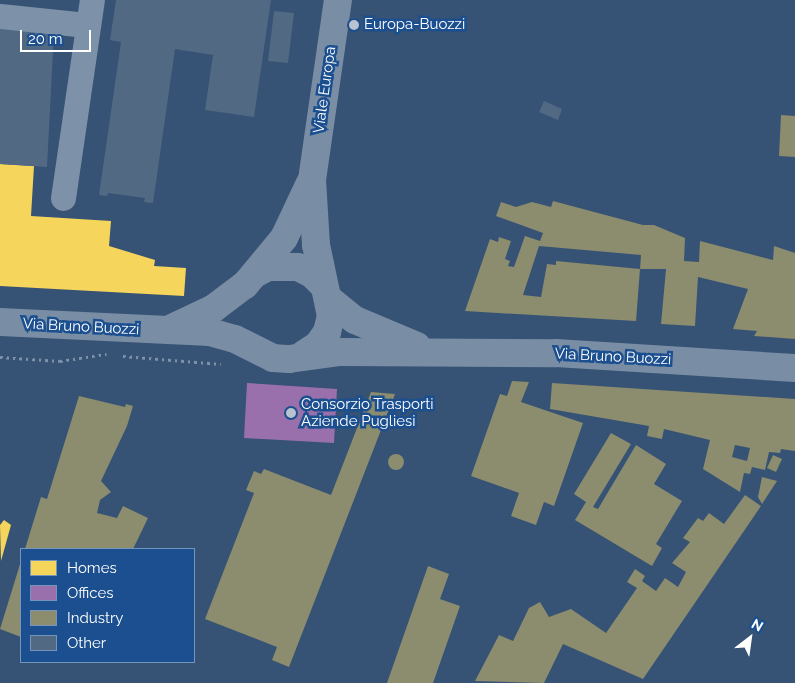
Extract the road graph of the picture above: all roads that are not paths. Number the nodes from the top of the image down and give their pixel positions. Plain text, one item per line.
1 (92, 0) edge
2 (338, 0) edge
3 (0, 16) edge
4 (87, 25) junction
5 (312, 180) junction
6 (63, 198) dead end
7 (250, 280) junction
8 (327, 293) junction
9 (0, 322) edge
10 (162, 332) junction
11 (258, 351) junction
12 (430, 351) junction
13 (304, 354) junction
14 (795, 368) edge

1 - 4 street
2 - 5 main road, Viale Europa
3 - 4 street
4 - 6 street
5 - 7 main road
5 - 8 main road
7 - 8 main road
7 - 10 main road
7 - 11 main road
8 - 12 main road
8 - 13 main road
9 - 10 main road, Via Bruno Buozzi
10 - 11 main road, Via Bruno Buozzi
11 - 13 main road
12 - 13 main road, Via Bruno Buozzi
12 - 14 main road, Via Bruno Buozzi

